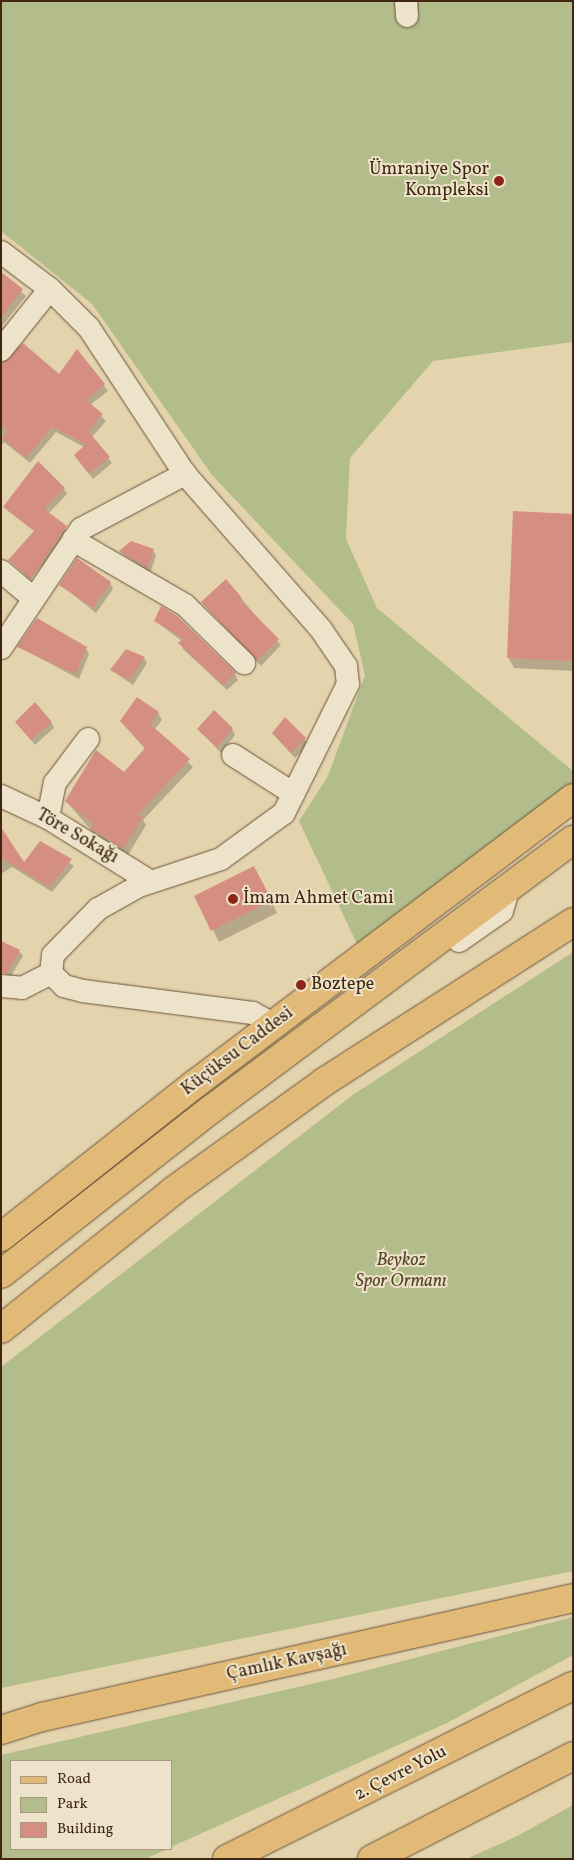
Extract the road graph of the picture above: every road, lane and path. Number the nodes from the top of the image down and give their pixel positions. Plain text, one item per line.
1 (1, 252) edge
2 (50, 288) junction
3 (1, 350) edge
4 (185, 474) junction
5 (73, 540) junction
6 (1, 571) edge
7 (32, 597) junction
8 (1, 648) edge
9 (244, 663) dead end
10 (88, 739) dead end
11 (233, 755) dead end
12 (294, 794) junction
13 (1, 796) edge
14 (567, 808) edge
15 (48, 818) junction
16 (573, 840) edge
17 (152, 882) junction
18 (573, 905) edge
19 (573, 922) edge
20 (52, 973) junction
21 (1, 986) edge
22 (424, 1016) junction
23 (273, 1024) junction
24 (293, 1048) junction
25 (1, 1237) edge
26 (1, 1274) edge
27 (1, 1329) edge
28 (573, 1598) edge
29 (573, 1686) edge
30 (42, 1717) junction
31 (1, 1719) edge
32 (1, 1730) edge
33 (573, 1756) edge
34 (227, 1859) edge
35 (372, 1859) edge

1 - 2 street
2 - 3 street
2 - 4 street
4 - 5 street
4 - 12 street
5 - 7 street
5 - 9 street
6 - 7 street
7 - 8 street
10 - 15 street
11 - 12 street
12 - 17 street
13 - 15 street, Töre Sokağı
14 - 23 main road, Küçüksu Caddesi
15 - 17 street, Töre Sokağı
16 - 24 main road, Küçüksu Caddesi
17 - 20 street
18 - 22 main road
19 - 22 main road
20 - 21 street
20 - 23 street
22 - 27 main road
23 - 24 main road
23 - 25 main road, Küçüksu Caddesi
24 - 26 main road, Küçüksu Caddesi
28 - 30 main road, Çamlık Kavşağı
29 - 34 main road, 2. Çevre Yolu
30 - 31 main road
30 - 32 main road, Çamlık Kavşağı
33 - 35 main road

